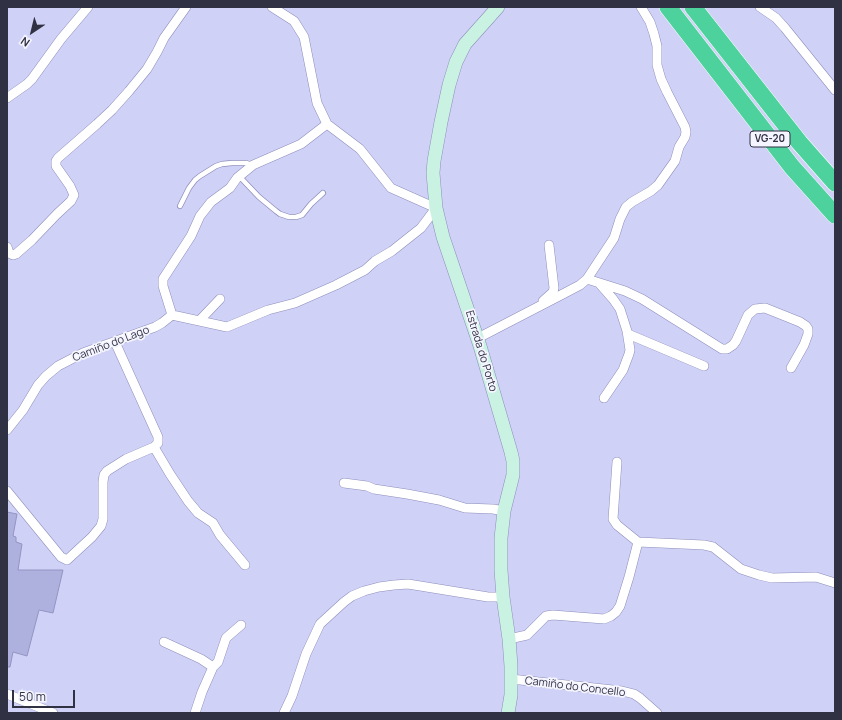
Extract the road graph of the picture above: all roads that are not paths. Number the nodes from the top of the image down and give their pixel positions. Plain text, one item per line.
1 (88, 7) edge
2 (186, 7) edge
3 (272, 7) edge
4 (498, 7) edge
5 (641, 7) edge
6 (668, 7) edge
7 (693, 7) edge
8 (760, 7) edge
9 (835, 90) edge
10 (7, 98) edge
11 (327, 124) junction
12 (253, 165) junction
13 (239, 176) junction
14 (835, 183) edge
15 (323, 193) dead end
16 (180, 206) dead end
17 (436, 208) junction
18 (835, 215) edge
19 (549, 245) dead end
20 (7, 247) edge
21 (587, 279) junction
22 (599, 283) junction
23 (220, 299) dead end
24 (539, 307) junction
25 (172, 315) junction
26 (199, 321) junction
27 (628, 334) junction
28 (478, 338) junction
29 (115, 342) junction
30 (704, 366) dead end
31 (791, 368) dead end
32 (604, 398) dead end
33 (7, 430) edge
34 (154, 447) junction
35 (617, 462) dead end
36 (344, 483) dead end
37 (7, 491) edge
38 (504, 511) junction
39 (638, 542) junction
40 (245, 565) dead end
41 (835, 583) edge
42 (503, 597) junction
43 (241, 625) dead end
44 (509, 639) junction
45 (164, 642) dead end
46 (213, 667) junction
47 (511, 679) junction
48 (7, 694) edge
49 (53, 713) edge
50 (195, 713) edge
51 (284, 713) edge
52 (508, 713) edge
53 (657, 713) edge

1 - 10 street
2 - 20 street
3 - 11 street
4 - 17 street, Estrada do Porto
5 - 21 street
6 - 18 highway, VG-20
7 - 14 highway, VG-20
8 - 9 street
11 - 12 street
11 - 17 street
12 - 13 street
12 - 16 lane
13 - 15 lane
13 - 25 street
17 - 26 street
17 - 28 street, Estrada do Porto
19 - 24 street
21 - 22 street
21 - 24 street
22 - 27 street
22 - 31 street
23 - 26 street
24 - 28 street
25 - 26 street
25 - 29 street, Camiño do Lago
27 - 30 street
27 - 32 street
28 - 38 street, Estrada do Porto
29 - 33 street, Camiño do Lago
29 - 34 street
34 - 37 street
34 - 40 street
35 - 39 street
36 - 38 street
38 - 42 street, Estrada do Porto
39 - 41 street
39 - 44 street
42 - 44 street, Estrada do Porto
42 - 51 street
43 - 46 street
44 - 47 street, Estrada do Porto
45 - 46 street
46 - 50 street
47 - 52 street, Estrada do Porto
47 - 53 street, Camiño do Concello
48 - 49 street

